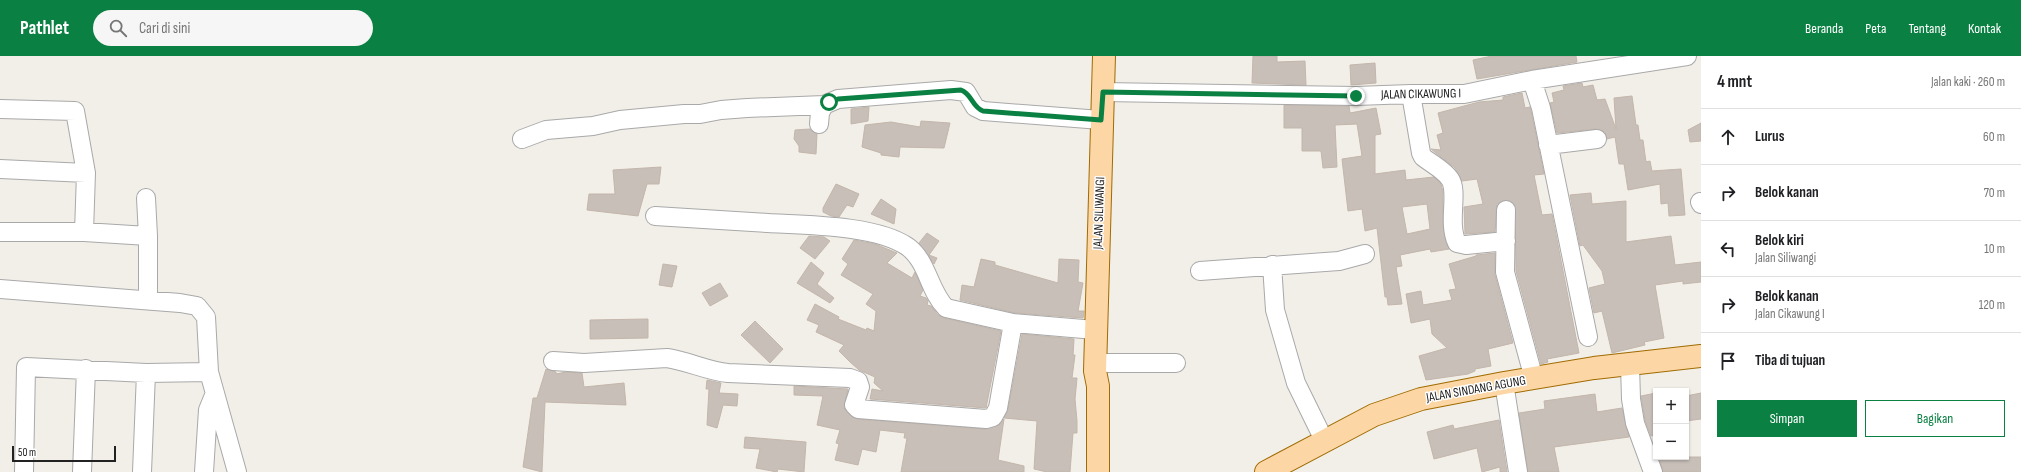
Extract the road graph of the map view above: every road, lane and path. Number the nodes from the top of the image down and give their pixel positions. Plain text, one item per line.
1 (1104, 56) edge
2 (1687, 56) edge
3 (1663, 58) edge
4 (1532, 80) junction
5 (1103, 92) junction
6 (1411, 94) junction
7 (824, 105) junction
8 (0, 109) edge
9 (1101, 120) junction
10 (819, 124) dead end
11 (522, 139) dead end
12 (1597, 139) dead end
13 (1548, 145) junction
14 (0, 169) edge
15 (86, 173) junction
16 (146, 198) dead end
17 (1506, 210) dead end
18 (655, 216) dead end
19 (0, 232) edge
20 (84, 232) junction
21 (148, 236) junction
22 (1506, 241) junction
23 (1365, 254) dead end
24 (1272, 265) junction
25 (1200, 271) dead end
26 (0, 289) edge
27 (148, 300) junction
28 (1013, 323) junction
29 (1095, 330) junction
30 (1588, 337) dead end
31 (1701, 356) edge
32 (553, 361) dead end
33 (1176, 363) dead end
34 (1630, 365) junction
35 (1095, 367) junction
36 (86, 369) junction
37 (209, 372) junction
38 (146, 373) junction
39 (1534, 379) junction
40 (1504, 382) junction
41 (215, 393) junction
42 (1324, 440) junction
43 (24, 472) edge
44 (82, 472) edge
45 (142, 472) edge
46 (204, 472) edge
47 (237, 472) edge
48 (1083, 472) edge
49 (1098, 472) edge
50 (1266, 472) edge
51 (1518, 472) edge
52 (1653, 472) edge

1 - 5 main road, JALAN SILIWANGI
2 - 3 street, JALAN CIKAWUNG I
3 - 4 street, JALAN CIKAWUNG I
4 - 6 street, JALAN CIKAWUNG I
4 - 13 street
5 - 6 street, JALAN CIKAWUNG I
5 - 9 main road, JALAN SILIWANGI
6 - 22 street
7 - 9 street
7 - 10 street
7 - 11 street
8 - 15 street
9 - 29 main road, JALAN SILIWANGI
12 - 13 street
13 - 30 street
14 - 15 street
15 - 20 street
16 - 21 street
17 - 22 street
18 - 28 street
19 - 20 street
20 - 21 street
21 - 27 street
22 - 39 street
23 - 24 street
24 - 25 street
24 - 42 street
26 - 27 street
27 - 37 street
28 - 29 street
28 - 32 street
29 - 35 main road, JALAN SILIWANGI
31 - 34 main road, JALAN SINDANG AGUNG
33 - 35 street
34 - 39 main road, JALAN SINDANG AGUNG
34 - 52 street
35 - 48 main road, JALAN SILIWANGI
35 - 49 main road, JALAN SILIWANGI
36 - 38 street
36 - 43 street
36 - 44 street
37 - 38 street
37 - 41 street
38 - 45 street
39 - 40 main road, JALAN SINDANG AGUNG
40 - 42 main road, JALAN SINDANG AGUNG
40 - 51 street
41 - 46 street
41 - 47 street
42 - 50 main road, JALAN SINDANG AGUNG

